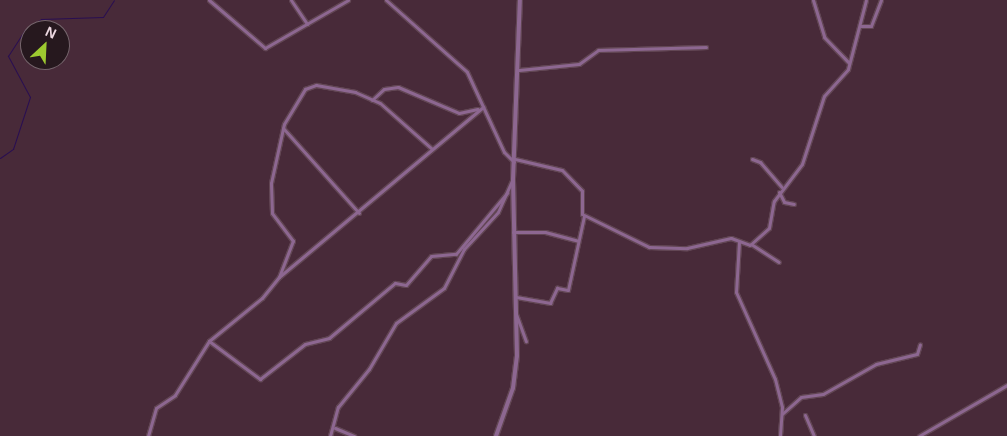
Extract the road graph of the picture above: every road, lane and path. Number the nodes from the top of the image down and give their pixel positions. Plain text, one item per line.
1 (209, 0) edge
2 (291, 0) edge
3 (348, 0) edge
4 (386, 0) edge
5 (520, 0) edge
6 (813, 0) edge
7 (866, 0) edge
8 (881, 0) edge
9 (307, 24) junction
10 (860, 26) junction
11 (706, 47) dead end
12 (849, 63) junction
13 (519, 70) junction
14 (372, 100) junction
15 (482, 106) junction
16 (479, 109) junction
17 (283, 128) junction
18 (432, 149) junction
19 (752, 159) dead end
20 (515, 161) junction
21 (513, 179) junction
22 (782, 188) junction
23 (507, 192) junction
24 (779, 192) junction
25 (794, 204) dead end
26 (359, 213) junction
27 (584, 216) junction
28 (513, 232) junction
29 (578, 241) junction
30 (739, 242) junction
31 (751, 244) junction
32 (779, 262) dead end
33 (279, 276) junction
34 (516, 296) junction
35 (516, 314) junction
36 (209, 341) junction
37 (526, 341) dead end
38 (920, 344) dead end
39 (1007, 385) edge
40 (782, 414) junction
41 (805, 415) dead end
42 (335, 428) junction
43 (148, 436) edge
44 (330, 436) edge
45 (354, 436) edge
46 (496, 436) edge
47 (780, 436) edge
48 (814, 436) edge
49 (919, 436) edge

1 - 9 street
2 - 9 street
3 - 9 street
4 - 15 street
5 - 13 street
6 - 12 street
7 - 10 street
8 - 10 street
10 - 12 street
11 - 13 street
12 - 22 street
13 - 20 street
14 - 16 street
14 - 17 street
14 - 18 street
15 - 16 street
15 - 20 street
16 - 18 street
17 - 26 street
17 - 33 street
18 - 26 street
19 - 22 street
20 - 21 street
20 - 27 street
21 - 23 street
21 - 28 street
22 - 24 street
23 - 36 street
23 - 42 street
24 - 25 street
24 - 31 street
26 - 33 street
27 - 29 street
27 - 30 street
28 - 29 street
28 - 34 street
29 - 34 street
30 - 31 street
30 - 40 street
31 - 32 street
33 - 36 street
34 - 35 street
35 - 37 street
35 - 46 street
36 - 43 street
38 - 40 street
39 - 49 street
40 - 47 street
41 - 48 street
42 - 44 street
42 - 45 street

